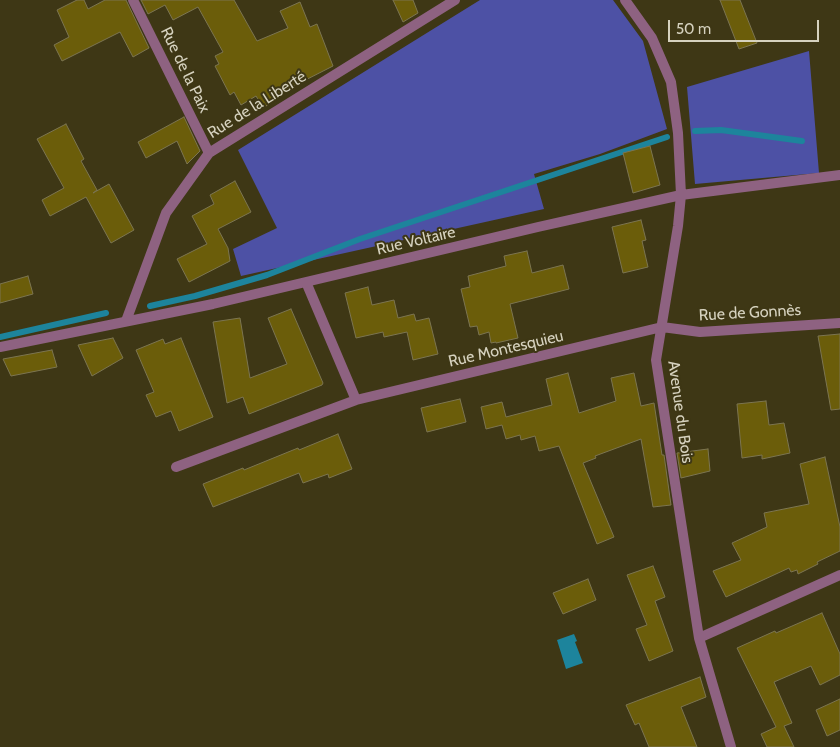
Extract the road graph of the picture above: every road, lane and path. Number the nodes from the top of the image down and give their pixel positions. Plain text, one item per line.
1 (133, 0) edge
2 (455, 0) edge
3 (625, 0) edge
4 (209, 153) junction
5 (840, 175) edge
6 (681, 196) junction
7 (306, 282) junction
8 (126, 321) junction
9 (840, 322) edge
10 (662, 327) junction
11 (0, 347) edge
12 (356, 400) junction
13 (176, 467) dead end
14 (840, 575) edge
15 (699, 638) junction
16 (731, 747) edge

1 - 4 street, Rue de la Paix
2 - 4 street, Rue de la Liberté
3 - 6 street, Avenue du Bois
4 - 8 street, Rue de la Liberté
5 - 6 street, Rue Voltaire
6 - 7 street, Rue Voltaire
6 - 10 street, Avenue du Bois
7 - 8 street, Rue Voltaire
7 - 12 street
8 - 11 street, Rue Voltaire
9 - 10 street, Rue de Gonnès
10 - 12 street, Rue Montesquieu
10 - 15 street, Avenue du Bois
12 - 13 street, Rue Montesquieu
14 - 15 street
15 - 16 street, Avenue du Bois

